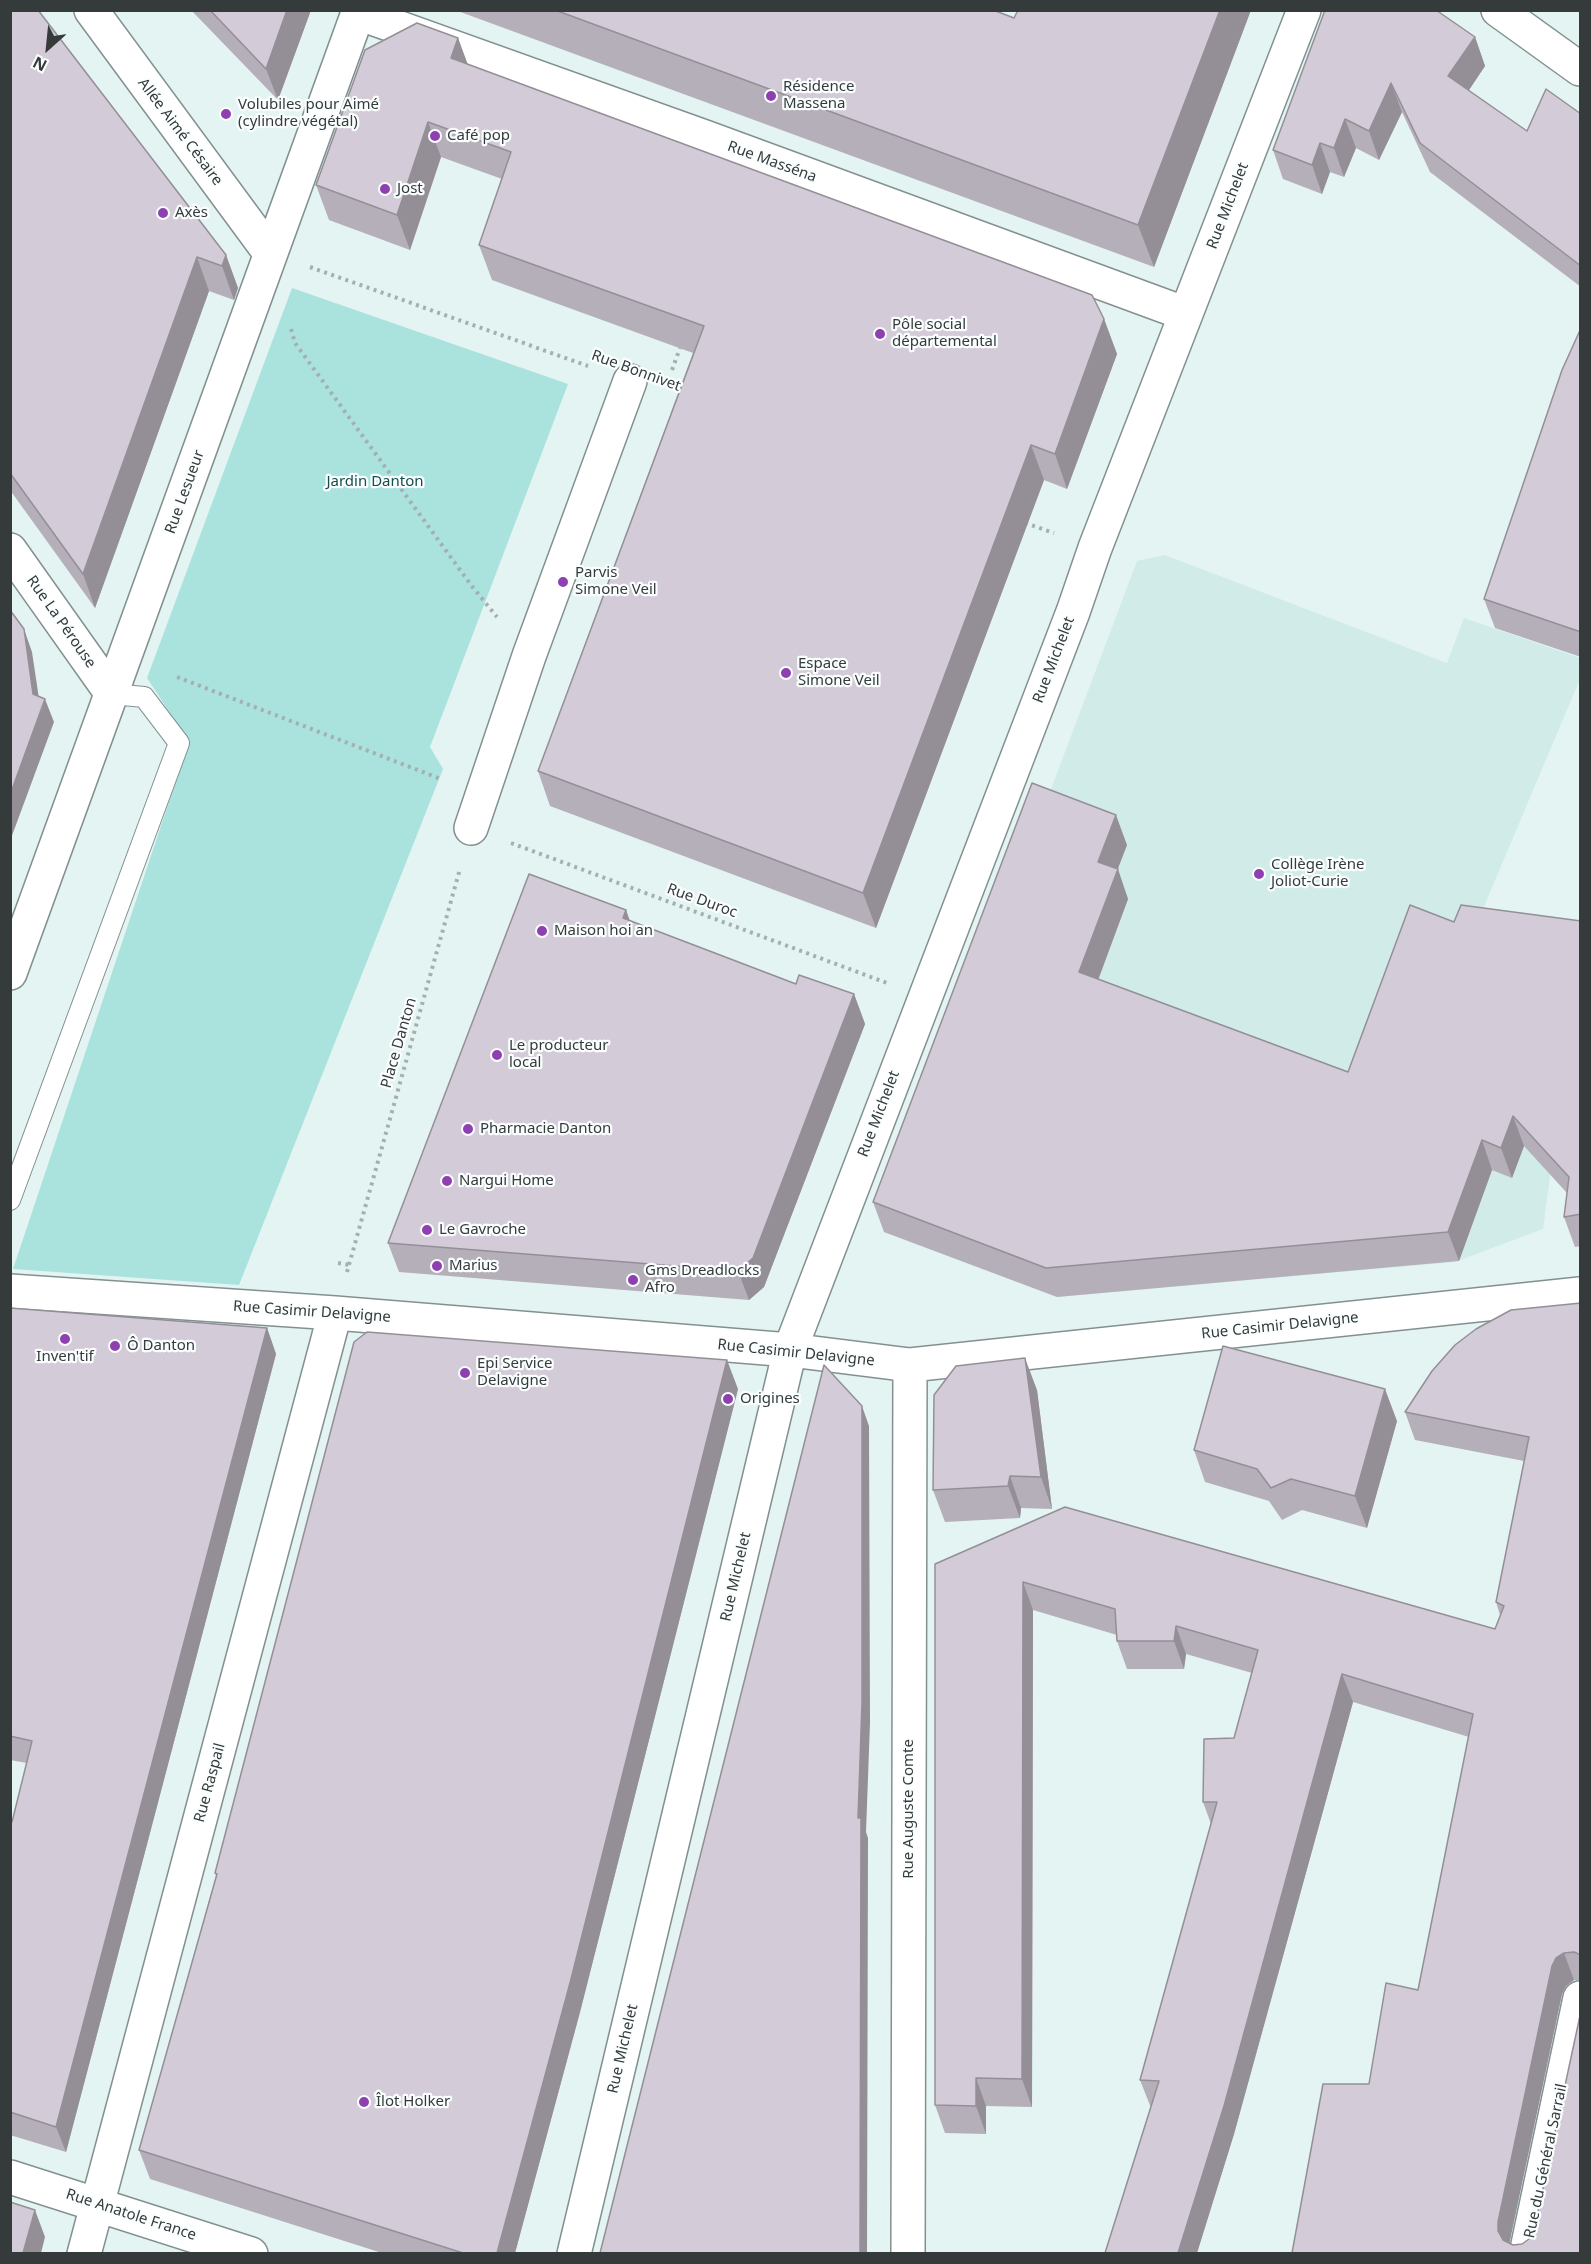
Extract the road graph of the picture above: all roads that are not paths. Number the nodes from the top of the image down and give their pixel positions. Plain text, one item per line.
1 (91, 10) edge
2 (1304, 10) edge
3 (1498, 10) edge
4 (358, 12) edge
5 (1581, 69) edge
6 (270, 253) junction
7 (1185, 314) junction
8 (630, 381) road end
9 (10, 550) edge
10 (112, 694) junction
11 (471, 828) road end
12 (10, 973) edge
13 (10, 1200) edge
14 (10, 1291) edge
15 (1581, 1294) edge
16 (335, 1313) junction
17 (790, 1350) junction
18 (910, 1365) junction
19 (1581, 1998) edge
20 (10, 2177) edge
21 (97, 2204) junction
22 (84, 2253) edge
23 (251, 2253) edge
24 (574, 2253) edge
25 (908, 2253) edge
26 (1526, 2253) edge

1 - 6 street, Allée Aimé Césaire
2 - 7 street, Rue Michelet
3 - 5 street
4 - 6 street, Rue Lesueur
4 - 7 street, Rue Masséna
6 - 10 street, Rue Lesueur
7 - 17 street, Rue Michelet
8 - 11 street
9 - 10 street, Rue La Pérouse
10 - 12 street, Rue Lesueur
10 - 13 lane
14 - 16 street, Rue Casimir Delavigne
15 - 18 street, Rue Casimir Delavigne
16 - 17 street, Rue Casimir Delavigne
16 - 21 street, Rue Raspail
17 - 18 street, Rue Casimir Delavigne
17 - 24 street, Rue Michelet
18 - 25 street, Rue Auguste Comte
19 - 26 street, Rue du Général Sarrail
20 - 21 street, Rue Anatole France
21 - 22 street, Rue Raspail
21 - 23 street, Rue Anatole France

